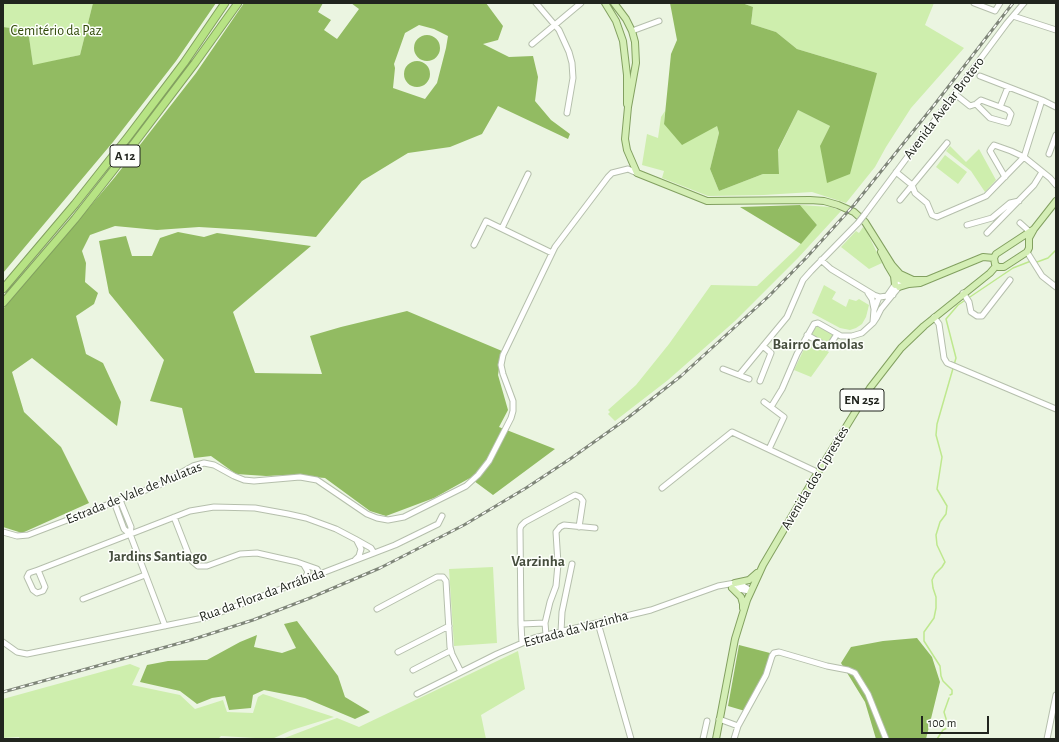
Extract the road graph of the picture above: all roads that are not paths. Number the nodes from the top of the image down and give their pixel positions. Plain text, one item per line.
1 (225, 3) edge
2 (238, 3) edge
3 (536, 3) edge
4 (581, 3) edge
5 (606, 3) edge
6 (614, 3) edge
7 (974, 3) edge
8 (1000, 3) edge
9 (1024, 3) edge
10 (1013, 16) junction
11 (659, 21) dead end
12 (628, 24) junction
13 (555, 25) junction
14 (619, 28) junction
15 (1056, 30) edge
16 (632, 31) junction
17 (634, 38) junction
18 (623, 41) junction
19 (532, 44) dead end
20 (980, 76) dead end
21 (1008, 87) junction
22 (955, 94) junction
23 (1042, 100) junction
24 (976, 104) junction
25 (1000, 107) junction
26 (1056, 107) edge
27 (628, 108) junction
28 (567, 113) dead end
29 (1056, 136) edge
30 (947, 143) dead end
31 (1049, 154) dead end
32 (1024, 157) junction
33 (896, 172) junction
34 (1042, 172) junction
35 (637, 173) junction
36 (528, 174) dead end
37 (1005, 177) junction
38 (1050, 178) junction
39 (1056, 181) edge
40 (912, 185) junction
41 (1056, 186) edge
42 (900, 200) dead end
43 (1019, 200) junction
44 (1056, 201) edge
45 (1020, 223) dead end
46 (967, 225) dead end
47 (502, 228) junction
48 (1032, 230) junction
49 (987, 233) dead end
50 (874, 236) junction
51 (1020, 238) junction
52 (1029, 243) junction
53 (474, 245) dead end
54 (1028, 252) junction
55 (552, 253) junction
56 (994, 258) junction
57 (821, 260) junction
58 (996, 266) junction
59 (894, 276) junction
60 (901, 278) junction
61 (927, 280) junction
62 (1010, 280) dead end
63 (909, 284) junction
64 (897, 286) junction
65 (1056, 287) edge
66 (3, 289) edge
67 (866, 291) junction
68 (893, 295) junction
69 (887, 296) junction
70 (965, 296) junction
71 (879, 297) junction
72 (3, 303) edge
73 (881, 309) junction
74 (874, 310) junction
75 (934, 317) junction
76 (873, 323) junction
77 (837, 334) junction
78 (807, 335) junction
79 (763, 346) junction
80 (723, 369) dead end
81 (739, 375) junction
82 (749, 379) dead end
83 (760, 380) dead end
84 (764, 402) dead end
85 (771, 407) junction
86 (1056, 409) edge
87 (769, 449) junction
88 (817, 472) junction
89 (662, 488) dead end
90 (120, 500) junction
91 (114, 502) junction
92 (123, 508) junction
93 (117, 511) junction
94 (442, 516) dead end
95 (174, 517) junction
96 (579, 527) junction
97 (595, 528) dead end
98 (3, 532) edge
99 (130, 534) junction
100 (355, 539) junction
101 (374, 553) junction
102 (353, 561) junction
103 (304, 564) junction
104 (572, 564) dead end
105 (763, 565) junction
106 (38, 570) junction
107 (320, 574) junction
108 (145, 575) junction
109 (304, 580) junction
110 (733, 585) junction
111 (751, 591) junction
112 (83, 599) dead end
113 (377, 609) dead end
114 (742, 615) junction
115 (546, 623) junction
116 (598, 623) junction
117 (521, 624) junction
118 (165, 626) junction
119 (449, 626) junction
120 (561, 632) junction
121 (546, 635) junction
122 (3, 642) edge
123 (522, 643) junction
124 (450, 651) junction
125 (398, 652) dead end
126 (413, 670) dead end
127 (461, 672) junction
128 (417, 694) dead end
129 (1056, 695) edge
130 (719, 719) junction
131 (1054, 720) edge
132 (707, 721) dead end
133 (738, 726) junction
134 (631, 739) edge
135 (703, 739) edge
136 (716, 739) edge
137 (734, 739) edge
138 (886, 739) edge
139 (1047, 739) edge

1 - 66 highway, A 12
2 - 72 highway, A 12
3 - 13 street
4 - 13 street
5 - 14 main road
6 - 12 main road
7 - 8 street
9 - 10 street, Avenida Avelar Brotero
10 - 15 street
10 - 22 street, Avenida Avelar Brotero
11 - 16 street
12 - 14 main road
12 - 16 main road
13 - 19 street
13 - 28 street
14 - 18 main road
16 - 17 main road
17 - 18 main road
17 - 27 main road
18 - 27 main road
20 - 21 street
21 - 23 street
21 - 25 street
22 - 24 street
22 - 33 street, Avenida Avelar Brotero
23 - 26 street
23 - 32 street
24 - 25 street
24 - 25 street
27 - 35 main road
29 - 31 street
30 - 40 street
32 - 34 street
32 - 37 street
32 - 37 street
33 - 40 street
33 - 57 street, Avenida Avelar Brotero, bridge
34 - 38 street
34 - 43 street
35 - 50 main road, Estrada de Vale de Mulatas
35 - 55 street, Estrada de Vale de Mulatas
36 - 47 street
37 - 40 street
38 - 39 street
38 - 41 street
40 - 42 street
43 - 46 street
43 - 49 street
44 - 48 main road
45 - 48 street
47 - 53 street
47 - 55 street
48 - 51 main road
48 - 52 main road
50 - 59 main road
50 - 60 main road
51 - 52 main road
51 - 56 main road
52 - 54 main road
54 - 58 main road
54 - 65 street
55 - 90 street, Estrada de Vale de Mulatas
56 - 58 main road
56 - 61 main road
57 - 67 street
57 - 79 street, Avenida Avelar Brotero
58 - 70 main road, Avenida dos Ciprestes / EN 252
59 - 60 main road
59 - 64 main road
60 - 61 main road
60 - 63 main road
60 - 64 street
61 - 63 main road
62 - 70 street
63 - 64 main road
64 - 68 street
64 - 69 street
67 - 71 street
67 - 74 street
68 - 69 street
68 - 73 street
69 - 71 street
70 - 75 main road, Avenida dos Ciprestes / EN 252
71 - 73 street
71 - 74 street
73 - 76 street
74 - 76 street
75 - 86 street
75 - 88 main road, Avenida dos Ciprestes / EN 252
76 - 77 street
77 - 78 street
77 - 78 street
78 - 85 street
79 - 81 street, Avenida Avelar Brotero
79 - 83 street
80 - 81 street
81 - 82 street
84 - 85 street
85 - 87 street
87 - 88 street
87 - 89 street
88 - 105 main road, Avenida dos Ciprestes / EN 252
90 - 91 street, Estrada de Vale de Mulatas
90 - 92 street
91 - 93 street
91 - 98 street, Estrada de Vale de Mulatas
92 - 93 street
92 - 99 street
93 - 99 street
94 - 101 street, Rua da Flora da Arrábida
95 - 99 street
95 - 100 street
95 - 103 street
96 - 97 street
96 - 115 street
96 - 117 street
99 - 106 street
99 - 108 street
100 - 101 street
100 - 102 street
101 - 102 street, Rua da Flora da Arrábida
102 - 107 street, Rua da Flora da Arrábida
103 - 107 street
103 - 109 street
104 - 120 street
105 - 110 main road
105 - 111 main road, Avenida dos Ciprestes / EN 252
106 - 106 street
107 - 109 street, Rua da Flora da Arrábida
108 - 112 street
108 - 118 street
109 - 118 street, Rua da Flora da Arrábida
110 - 111 street
110 - 114 main road
110 - 116 street, Estrada da Varzinha
111 - 114 main road, Avenida dos Ciprestes / EN 252
113 - 119 street
114 - 130 main road, Avenida dos Ciprestes / EN 252
115 - 117 street
115 - 121 street
116 - 120 street, Estrada da Varzinha
116 - 134 street
117 - 123 street
118 - 122 street, Rua da Flora da Arrábida
119 - 124 street
119 - 125 street
120 - 121 street, Estrada da Varzinha
121 - 123 street, Estrada da Varzinha
123 - 127 street, Estrada da Varzinha
124 - 126 street
124 - 127 street
127 - 128 street, Estrada da Varzinha
129 - 131 street
130 - 133 street
130 - 136 main road, Avenida dos Ciprestes / EN 252
131 - 139 street
132 - 135 street
133 - 137 street
133 - 138 street

